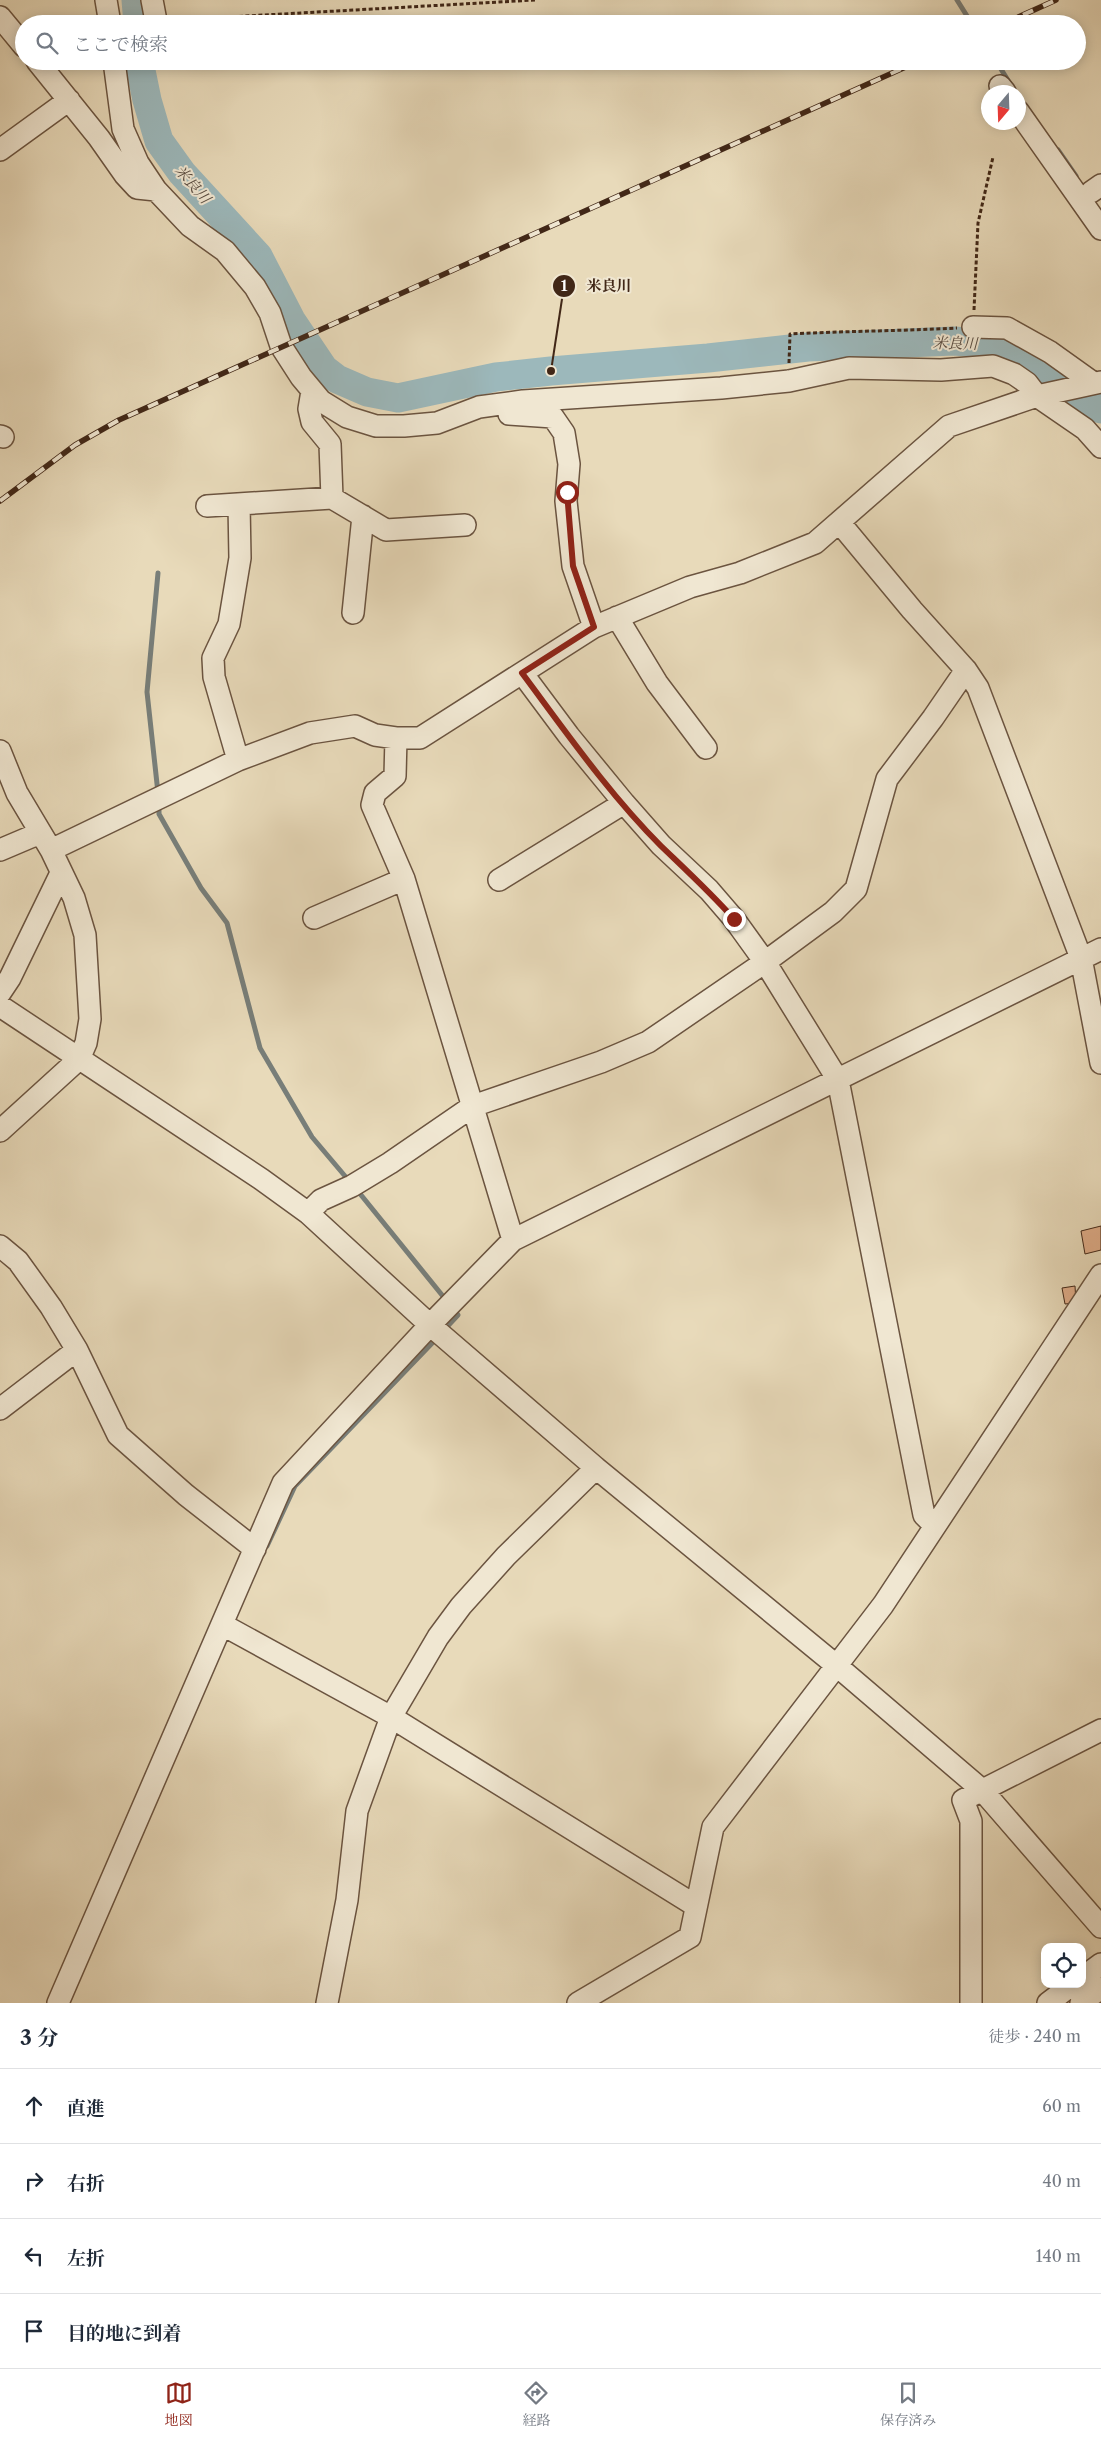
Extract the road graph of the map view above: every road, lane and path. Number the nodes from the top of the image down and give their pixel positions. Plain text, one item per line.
1 (106, 0) edge
2 (152, 0) edge
3 (535, 0) edge
4 (108, 15) edge
5 (155, 15) edge
6 (264, 15) edge
7 (0, 17) edge
8 (15, 35) edge
9 (44, 70) edge
10 (115, 70) edge
11 (69, 100) junction
12 (1026, 122) edge
13 (0, 150) edge
14 (993, 157) dead end
15 (156, 190) junction
16 (1101, 229) edge
17 (973, 327) junction
18 (789, 381) junction
19 (1096, 382) edge
20 (312, 390) junction
21 (1038, 396) junction
22 (479, 407) junction
23 (1101, 446) edge
24 (332, 498) junction
25 (239, 504) junction
26 (208, 506) dead end
27 (363, 516) junction
28 (839, 522) junction
29 (465, 525) dead end
30 (353, 613) dead end
31 (617, 617) junction
32 (594, 627) junction
33 (966, 670) junction
34 (522, 673) junction
35 (396, 738) junction
36 (706, 748) dead end
37 (0, 751) edge
38 (238, 760) junction
39 (624, 803) junction
40 (46, 842) junction
41 (0, 850) edge
42 (61, 873) junction
43 (404, 879) junction
44 (499, 880) dead end
45 (314, 918) dead end
46 (1101, 949) edge
47 (1081, 958) junction
48 (765, 962) junction
49 (3, 977) edge
50 (0, 1006) edge
51 (78, 1059) junction
52 (1101, 1063) edge
53 (838, 1080) junction
54 (474, 1106) junction
55 (0, 1131) edge
56 (308, 1213) junction
57 (513, 1240) junction
58 (0, 1246) edge
59 (1101, 1275) edge
60 (430, 1325) junction
61 (77, 1350) junction
62 (0, 1409) edge
63 (596, 1468) junction
64 (934, 1526) junction
65 (255, 1549) junction
66 (223, 1625) junction
67 (837, 1666) junction
68 (391, 1717) junction
69 (1101, 1730) edge
70 (982, 1790) junction
71 (696, 1906) junction
72 (1101, 1927) edge
73 (1101, 1964) edge
74 (1086, 1975) edge
75 (1068, 1988) edge
76 (1101, 1988) edge
77 (58, 2003) edge
78 (327, 2003) edge
79 (578, 2003) edge
80 (971, 2003) edge
81 (1048, 2003) edge
82 (1081, 2003) edge

1 - 4 street
2 - 5 street
3 - 6 path
7 - 8 street
9 - 11 street
10 - 15 street
11 - 13 street
11 - 15 street
12 - 16 street
14 - 17 path
15 - 20 street
17 - 18 path
17 - 19 street
18 - 21 street
18 - 22 street
19 - 21 street
20 - 22 street
20 - 24 street
21 - 23 street
21 - 28 street
22 - 32 street
24 - 25 street
24 - 27 street
25 - 26 street
25 - 38 street
27 - 29 street
27 - 30 street
28 - 31 street
28 - 33 street
31 - 32 street
31 - 36 street
32 - 34 street
33 - 47 street
33 - 48 street
34 - 35 street
34 - 39 street
35 - 38 street
35 - 43 street
37 - 40 street
38 - 40 street
39 - 44 street
39 - 48 street
40 - 41 street
40 - 42 street
42 - 49 street
42 - 51 street
43 - 45 street
43 - 54 street
46 - 47 street
47 - 52 street
47 - 53 street
48 - 53 street
48 - 54 street
50 - 51 street
51 - 55 street
51 - 56 street
53 - 57 street
53 - 64 street
54 - 56 street
54 - 57 street
56 - 60 street
57 - 60 street
58 - 61 street
59 - 64 street
60 - 63 street
60 - 65 street
61 - 62 street
61 - 65 street
63 - 67 street
63 - 68 street
64 - 67 street
65 - 66 street
66 - 68 street
66 - 77 street
67 - 70 street
67 - 71 street
68 - 71 street
68 - 78 street
69 - 70 street
70 - 72 street
70 - 80 street
71 - 79 street
73 - 74 street
75 - 81 street
76 - 82 street

